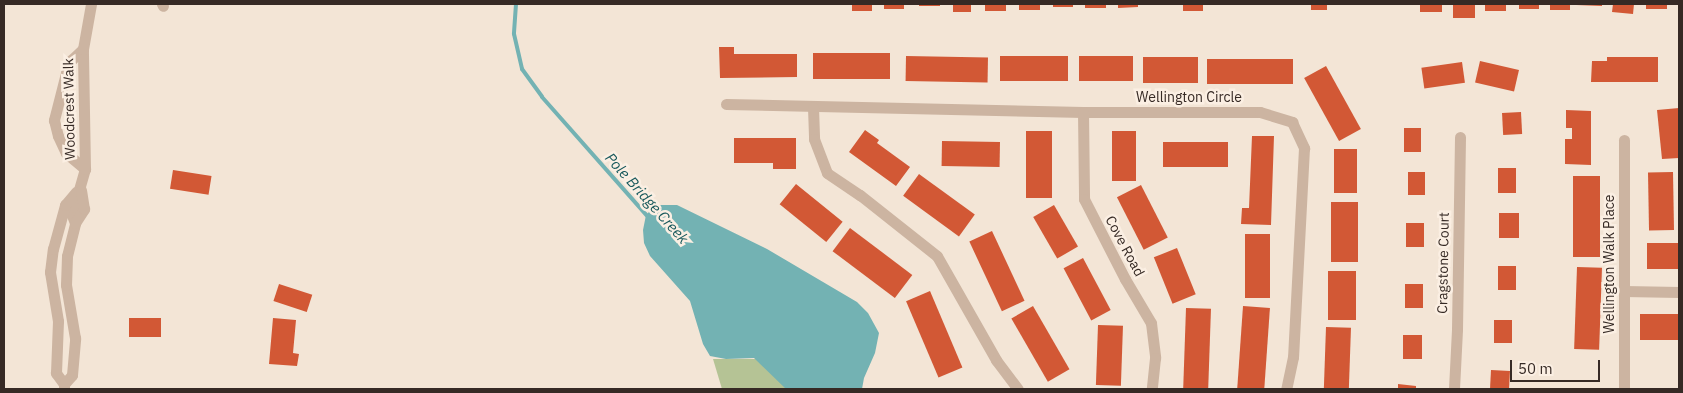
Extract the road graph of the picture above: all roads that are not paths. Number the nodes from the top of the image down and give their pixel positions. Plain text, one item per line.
1 (91, 4) edge
2 (83, 49) junction
3 (726, 104) dead end
4 (812, 107) junction
5 (1083, 112) junction
6 (1460, 137) dead end
7 (1624, 140) dead end
8 (85, 169) junction
9 (81, 188) junction
10 (74, 227) junction
11 (58, 228) junction
12 (1624, 291) junction
13 (1679, 292) edge
14 (64, 387) edge
15 (1018, 389) edge
16 (1152, 389) edge
17 (1286, 389) edge
18 (1454, 389) edge
19 (1624, 389) edge

1 - 2 street, Woodcrest Walk
2 - 8 street, Woodcrest Walk
2 - 8 street, Woodcrest Walk
3 - 4 street, Wellington Circle
4 - 5 street, Wellington Circle
4 - 15 street
5 - 16 street, Cove Road
5 - 17 street, Wellington Circle
6 - 18 street, Cragstone Court
7 - 12 street, Wellington Walk Place
8 - 9 street, Woodcrest Walk
9 - 10 street, Woodcrest Walk
9 - 11 street, Woodcrest Walk
10 - 11 street
10 - 14 street, Woodcrest Walk
11 - 14 street, Woodcrest Walk
12 - 13 street
12 - 19 street, Wellington Walk Place

